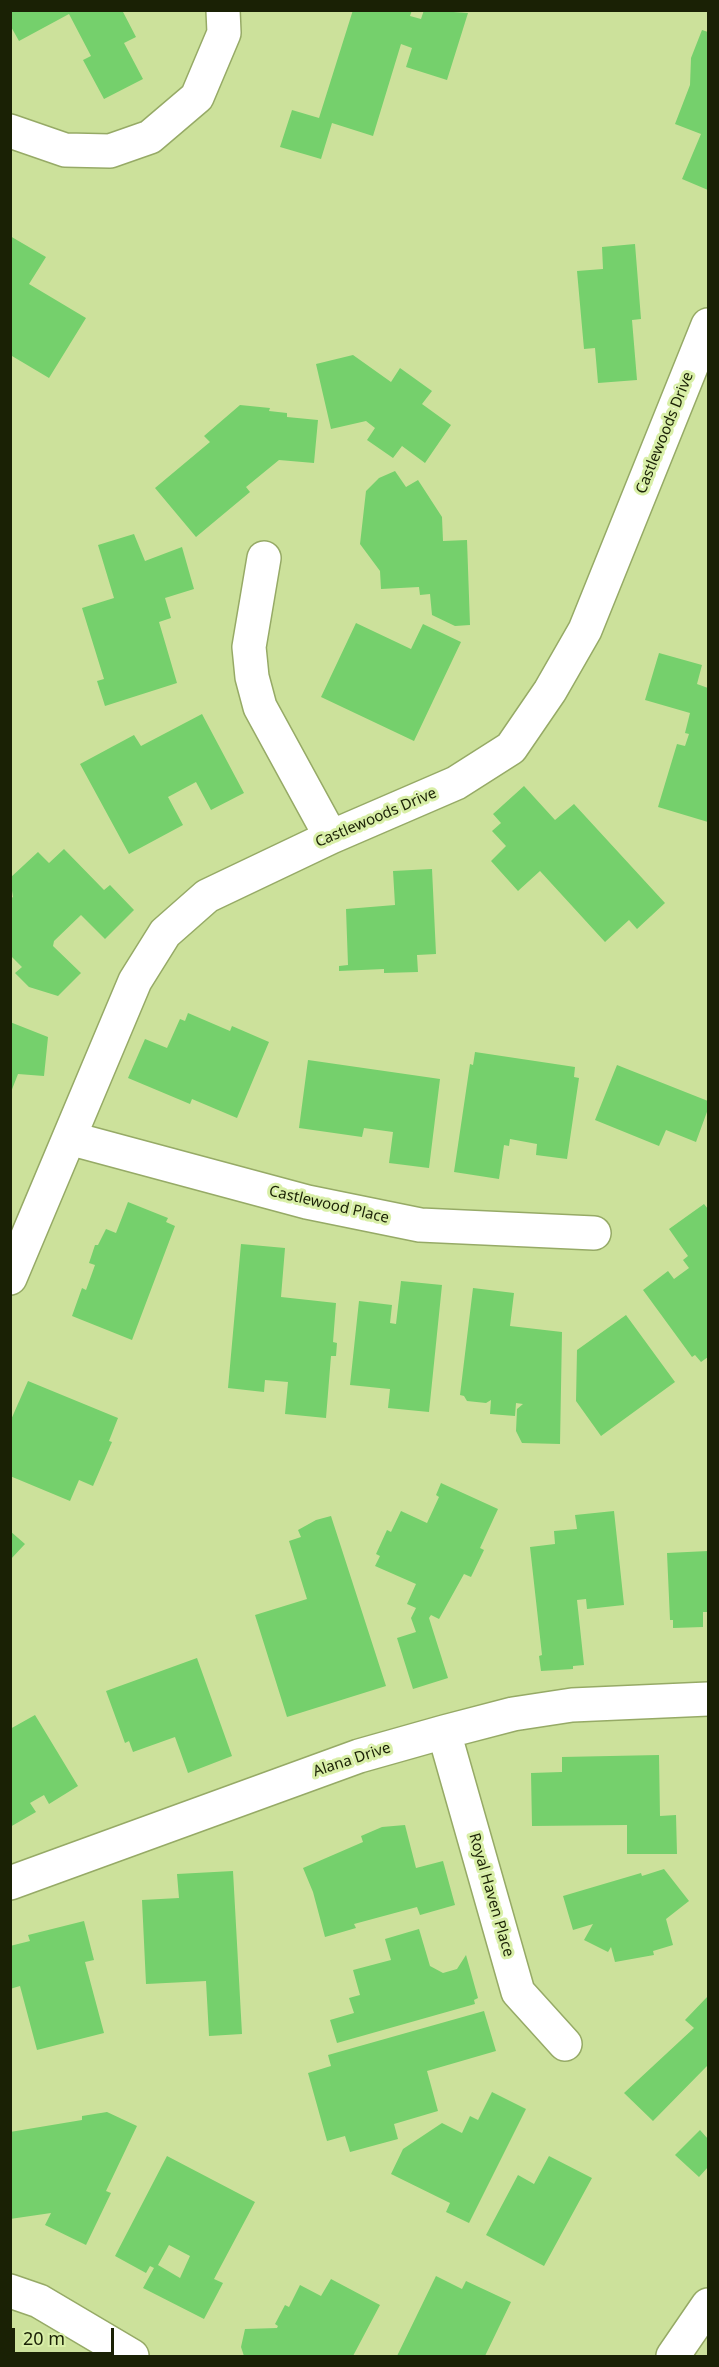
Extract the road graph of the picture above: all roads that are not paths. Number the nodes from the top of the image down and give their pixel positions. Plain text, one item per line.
1 (223, 10) edge
2 (10, 131) edge
3 (708, 325) edge
4 (264, 558) dead end
5 (331, 837) junction
6 (69, 1138) junction
7 (594, 1233) dead end
8 (10, 1278) edge
9 (708, 1700) edge
10 (444, 1731) junction
11 (10, 1883) edge
12 (565, 2044) dead end
13 (10, 2291) edge
14 (708, 2305) edge
15 (132, 2356) edge
16 (673, 2356) edge

1 - 2 street
3 - 5 street, Castlewoods Drive
4 - 5 street
5 - 6 street, Castlewoods Drive
6 - 7 street, Castlewood Place
6 - 8 street, Castlewoods Drive
9 - 10 street, Alana Drive
10 - 11 street, Alana Drive
10 - 12 street, Royal Haven Place
13 - 15 street
14 - 16 street

